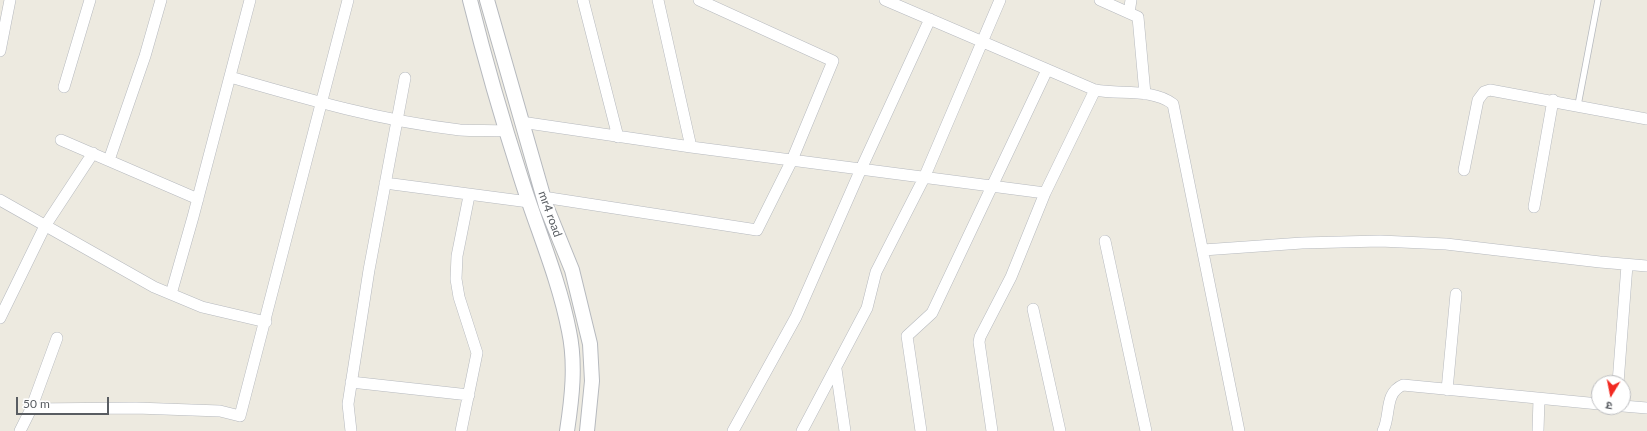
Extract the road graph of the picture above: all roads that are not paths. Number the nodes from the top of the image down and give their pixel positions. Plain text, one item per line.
1 (10, 0) edge
2 (90, 0) edge
3 (161, 0) edge
4 (250, 0) edge
5 (348, 0) edge
6 (470, 0) edge
7 (487, 0) edge
8 (584, 0) edge
9 (658, 0) edge
10 (699, 0) edge
11 (885, 0) edge
12 (1000, 0) edge
13 (1100, 0) edge
14 (1131, 0) edge
15 (1598, 0) edge
16 (1134, 15) junction
17 (930, 19) junction
18 (982, 42) junction
19 (0, 51) edge
20 (1047, 70) junction
21 (230, 77) junction
22 (405, 78) dead end
23 (64, 87) dead end
24 (1095, 90) junction
25 (1145, 94) junction
26 (1553, 100) junction
27 (321, 104) junction
28 (1578, 105) junction
29 (1647, 118) edge
30 (397, 121) junction
31 (522, 122) junction
32 (506, 131) junction
33 (618, 137) junction
34 (61, 140) dead end
35 (691, 147) junction
36 (93, 153) junction
37 (109, 160) junction
38 (792, 160) junction
39 (861, 169) junction
40 (1464, 170) dead end
41 (924, 178) junction
42 (385, 183) junction
43 (991, 186) junction
44 (1045, 193) junction
45 (468, 196) junction
46 (543, 197) junction
47 (198, 199) junction
48 (0, 201) edge
49 (529, 202) junction
50 (1534, 207) dead end
51 (45, 226) junction
52 (1105, 241) dead end
53 (1203, 250) junction
54 (1627, 265) junction
55 (1647, 266) edge
56 (171, 294) junction
57 (1456, 294) dead end
58 (1033, 309) dead end
59 (0, 318) edge
60 (266, 322) junction
61 (57, 338) dead end
62 (836, 370) junction
63 (1619, 375) edge
64 (351, 382) junction
65 (1447, 390) junction
66 (469, 395) junction
67 (1539, 399) junction
68 (1591, 403) edge
69 (1631, 407) edge
70 (1647, 408) edge
71 (31, 409) junction
72 (20, 431) edge
73 (352, 431) edge
74 (462, 431) edge
75 (567, 431) edge
76 (587, 431) edge
77 (733, 431) edge
78 (802, 431) edge
79 (845, 431) edge
80 (921, 431) edge
81 (992, 431) edge
82 (1060, 431) edge
83 (1146, 431) edge
84 (1239, 431) edge
85 (1383, 431) edge
86 (1538, 431) edge

1 - 19 street
2 - 23 street
3 - 37 street
4 - 21 street
5 - 27 street
6 - 32 street, mr4 road
7 - 31 street, mr4 road
8 - 33 street
9 - 35 street
10 - 38 street
11 - 17 street
12 - 18 street
13 - 16 street
14 - 16 street
15 - 28 lane
16 - 25 street
17 - 18 street
17 - 39 street
18 - 20 street
18 - 41 street
20 - 24 street
20 - 43 street
21 - 27 street
21 - 47 street
22 - 30 street
24 - 25 street
24 - 44 street
25 - 53 street
26 - 28 street
26 - 40 street
26 - 50 street
27 - 30 street
27 - 60 street
28 - 29 street
30 - 32 street
30 - 42 street
31 - 33 street
31 - 46 street, mr4 road
32 - 49 street, mr4 road
33 - 35 street
34 - 36 street
35 - 38 street
36 - 37 street
36 - 51 street
37 - 47 street
38 - 39 street
38 - 46 street
39 - 41 street
39 - 77 street
41 - 43 street
41 - 62 street
42 - 45 street
42 - 64 street
43 - 44 street
43 - 80 street
44 - 81 street
45 - 49 street
45 - 66 street
46 - 76 street, mr4 road
47 - 56 street
48 - 51 street
49 - 75 street, mr4 road
51 - 56 street
51 - 59 street
52 - 83 street
53 - 54 street
53 - 84 street
54 - 55 street
54 - 63 street
56 - 60 street
57 - 65 street
58 - 82 street
60 - 71 street
61 - 71 street
62 - 78 street
62 - 79 street
64 - 66 street
64 - 73 street
65 - 67 street
65 - 85 street
66 - 74 street
67 - 68 street
67 - 86 street
69 - 70 street
71 - 72 street

